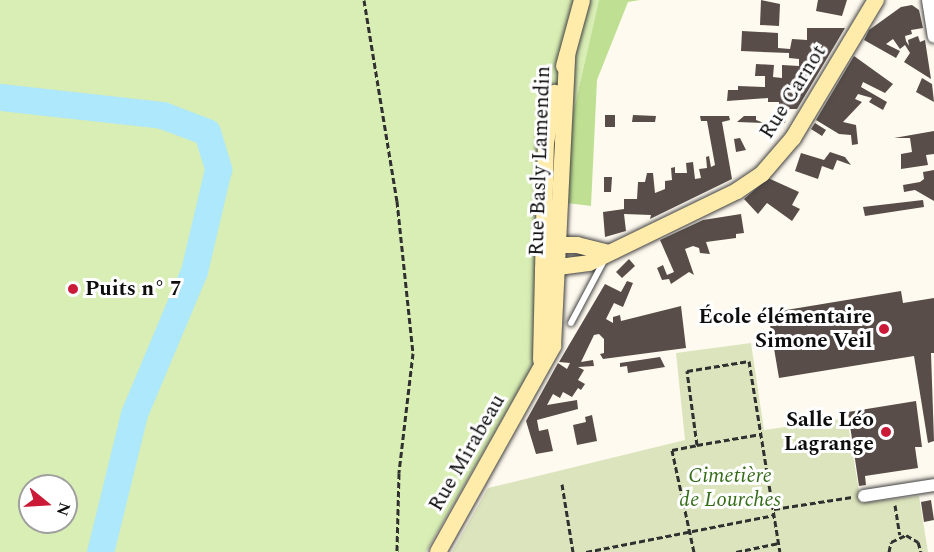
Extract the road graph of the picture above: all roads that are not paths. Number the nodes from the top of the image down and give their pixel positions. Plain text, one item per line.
1 (582, 0) edge
2 (928, 0) edge
3 (876, 2) edge
4 (934, 37) edge
5 (551, 244) junction
6 (608, 253) junction
7 (550, 269) junction
8 (571, 323) dead end
9 (934, 485) edge
10 (864, 496) road end
11 (438, 552) edge

1 - 5 street, Rue Basly Lamendin
2 - 4 street
3 - 6 street, Rue Carnot
5 - 6 street
5 - 7 street, Rue Basly Lamendin
6 - 7 street, Rue Carnot
6 - 8 lane
7 - 11 street, Rue Mirabeau
9 - 10 street

